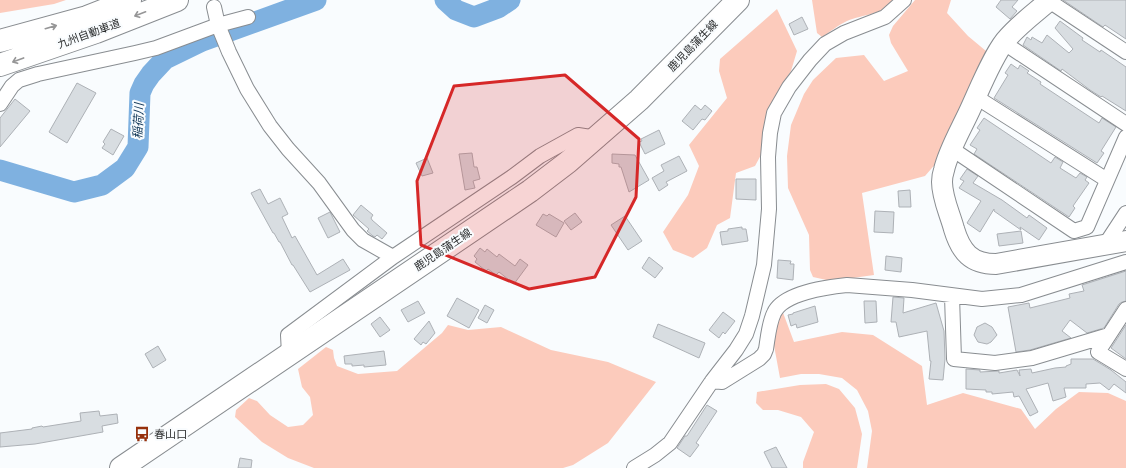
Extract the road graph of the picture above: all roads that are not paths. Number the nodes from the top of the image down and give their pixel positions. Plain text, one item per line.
1 (130, 0) edge
2 (176, 0) edge
3 (738, 0) edge
4 (904, 0) edge
5 (1049, 0) edge
6 (214, 7) dead end
7 (248, 17) dead end
8 (218, 25) junction
9 (0, 41) edge
10 (1004, 43) junction
11 (1126, 52) edge
12 (0, 65) edge
13 (976, 98) junction
14 (0, 104) edge
15 (1126, 124) edge
16 (1126, 137) edge
17 (597, 138) junction
18 (952, 149) junction
19 (1107, 180) junction
20 (1126, 213) edge
21 (1126, 241) edge
22 (1105, 245) junction
23 (393, 257) junction
24 (1126, 262) edge
25 (952, 296) junction
26 (1126, 308) edge
27 (1109, 335) junction
28 (289, 354) junction
29 (1126, 369) edge
30 (712, 381) junction
31 (123, 467) edge
32 (634, 468) edge

9 -> 1 main road, 九州自動車道
2 -> 12 main road, 九州自動車道
3 - 17 main road, 鹿児島蒲生線
4 - 30 street
5 - 10 street
5 - 11 street
6 - 8 street
7 - 8 street
8 - 14 street
8 - 23 street
10 - 13 street
10 - 15 street
13 - 18 street
13 - 19 street
16 - 19 street
17 - 23 street
17 - 28 main road, 鹿児島蒲生線
18 - 19 street
18 - 22 street
20 - 22 street
21 - 22 street
23 - 28 street
24 - 25 street
25 - 27 street
25 - 30 street
26 - 27 street
27 - 29 street
28 - 31 main road, 鹿児島蒲生線
30 - 32 street

